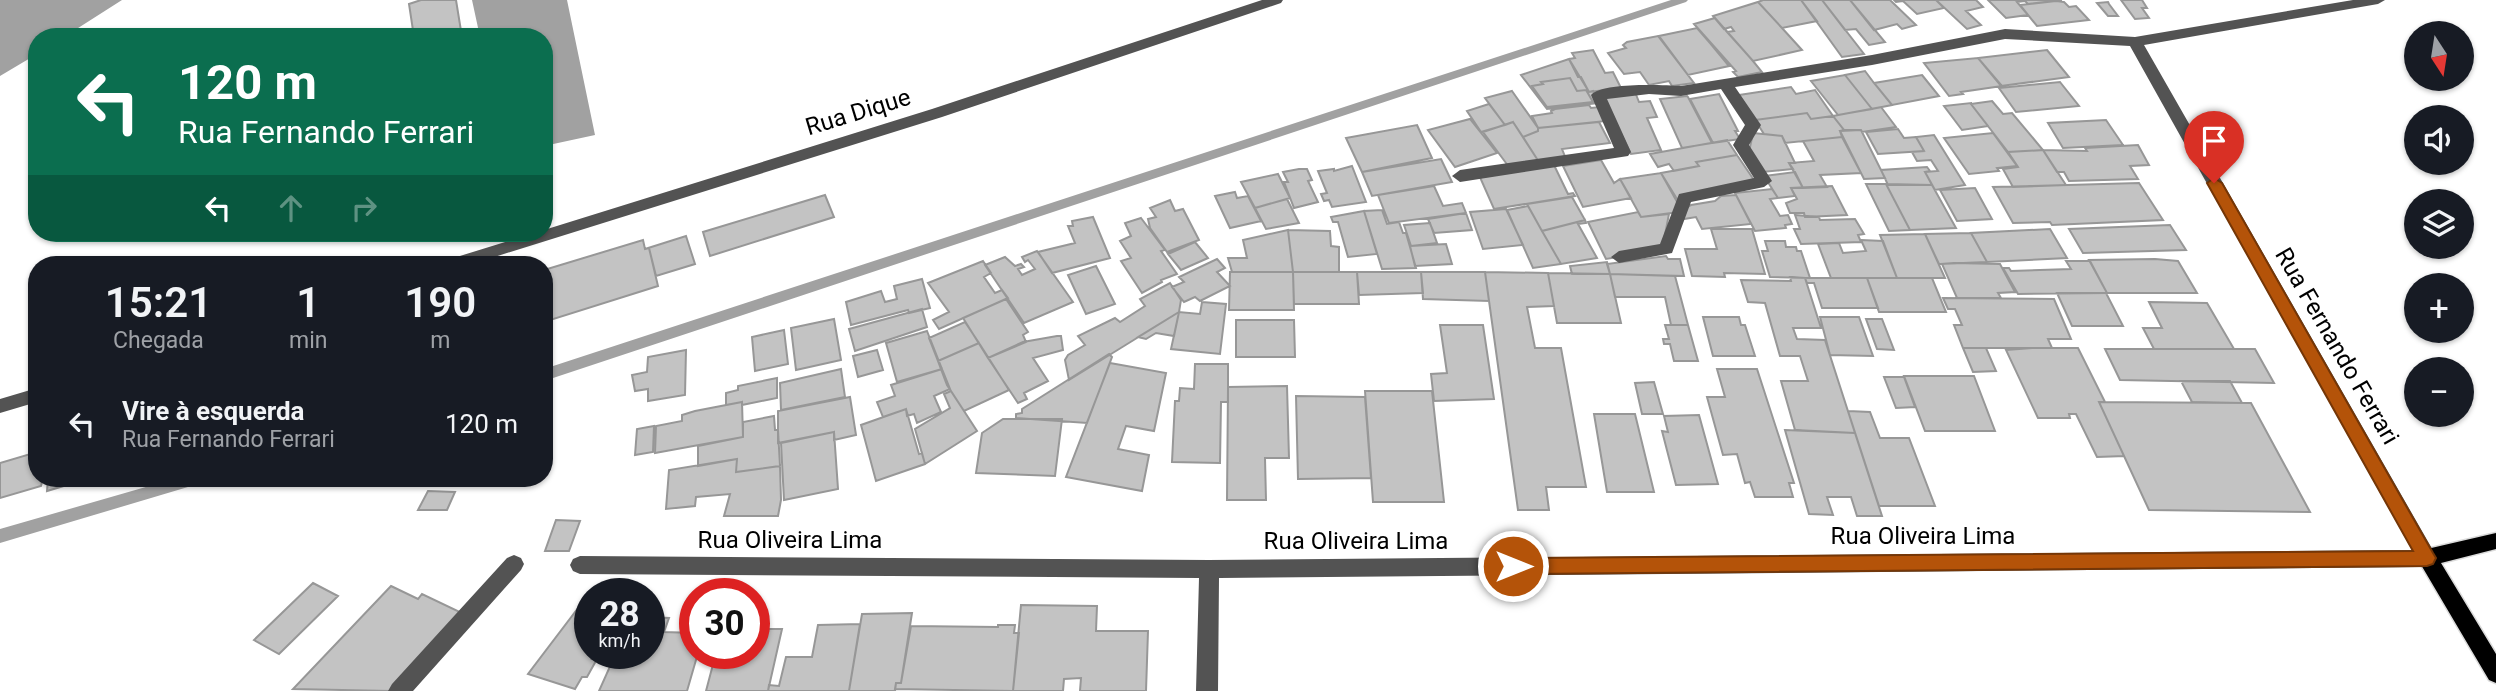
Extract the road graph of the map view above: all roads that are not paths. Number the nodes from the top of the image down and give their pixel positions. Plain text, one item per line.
1 (1276, 0) edge
2 (2378, 0) edge
3 (2135, 42) junction
4 (1724, 83) junction
5 (1460, 176) dead end
6 (553, 233) edge
7 (524, 242) edge
8 (479, 256) edge
9 (1619, 257) dead end
10 (28, 398) edge
11 (0, 406) edge
12 (2496, 541) edge
13 (2427, 558) junction
14 (514, 564) dead end
15 (580, 565) dead end
16 (1209, 569) junction
17 (2496, 673) edge
18 (399, 691) edge
19 (1207, 691) edge

1 - 6 street, Rua Dique
2 - 3 street
3 - 4 street
3 - 13 street, Rua Fernando Ferrari
4 - 5 street
4 - 9 street
7 - 8 street, Rua Dique
10 - 11 street
12 - 13 main road
13 - 16 street, Rua Oliveira Lima
13 - 17 main road, Rua Fernando Ferrari
14 - 18 street
15 - 16 street, Rua Oliveira Lima
16 - 19 street

